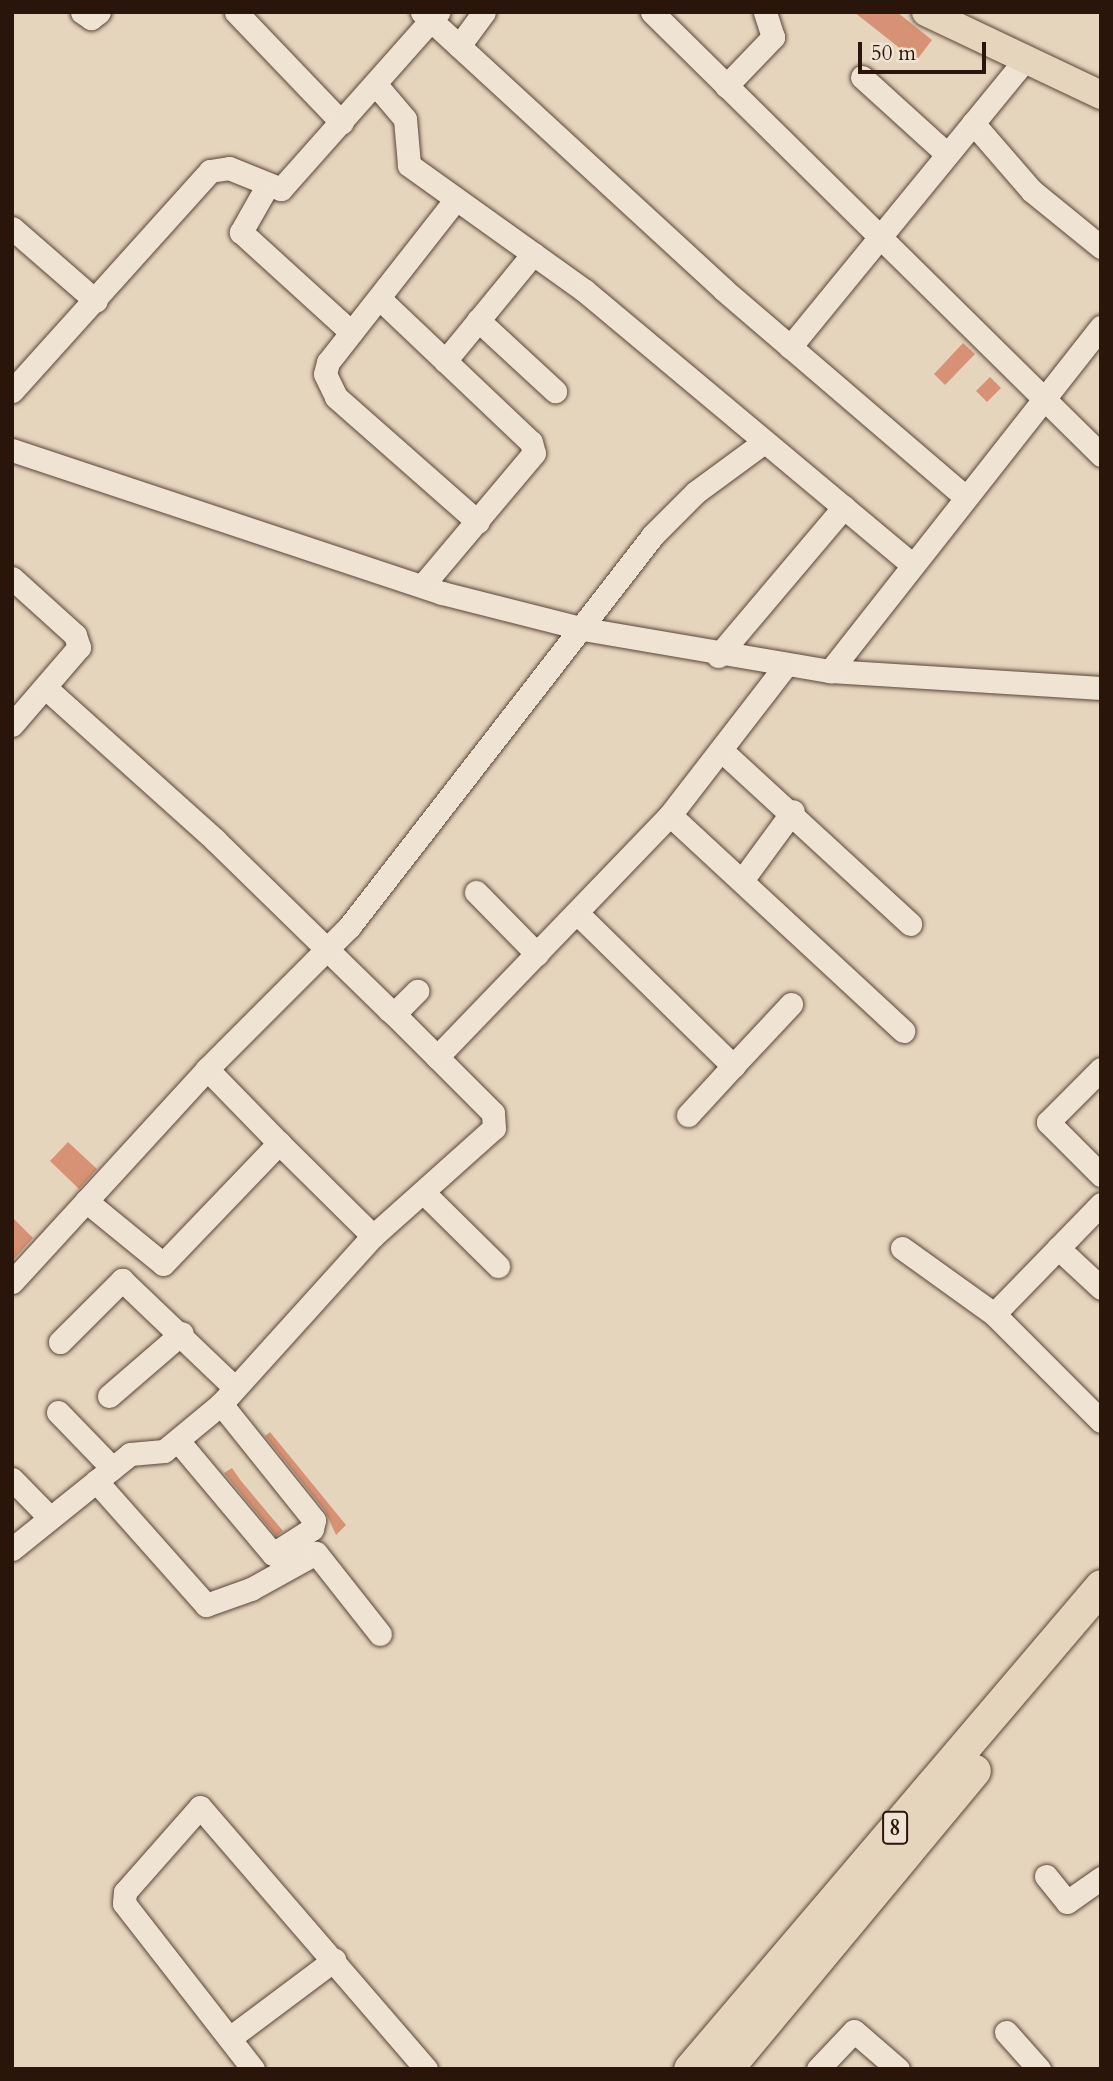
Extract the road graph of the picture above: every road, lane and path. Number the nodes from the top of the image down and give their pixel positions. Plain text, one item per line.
1 (82, 12) edge
2 (99, 12) edge
3 (236, 12) edge
4 (484, 12) edge
5 (652, 12) edge
6 (765, 12) edge
7 (926, 12) edge
8 (430, 15) edge
9 (459, 46) junction
10 (1023, 62) junction
11 (862, 77) dead end
12 (376, 86) junction
13 (726, 86) junction
14 (1101, 94) edge
15 (342, 123) junction
16 (973, 123) junction
17 (947, 154) junction
18 (266, 188) junction
19 (456, 199) junction
20 (12, 228) edge
21 (878, 238) junction
22 (1101, 247) edge
23 (533, 254) junction
24 (379, 298) junction
25 (96, 301) junction
26 (478, 320) junction
27 (1101, 327) edge
28 (351, 332) junction
29 (790, 347) junction
30 (445, 361) junction
31 (12, 391) edge
32 (555, 391) dead end
33 (1041, 400) junction
34 (764, 443) junction
35 (12, 450) edge
36 (1101, 455) edge
37 (964, 496) junction
38 (844, 507) junction
39 (478, 522) junction
40 (912, 564) junction
41 (12, 578) edge
42 (423, 584) junction
43 (584, 629) junction
44 (718, 656) junction
45 (786, 665) junction
46 (830, 671) junction
47 (1101, 688) edge
48 (47, 689) junction
49 (12, 725) edge
50 (721, 750) junction
51 (793, 811) junction
52 (670, 815) junction
53 (743, 879) junction
54 (477, 892) dead end
55 (577, 913) junction
56 (910, 924) dead end
57 (324, 950) junction
58 (537, 954) junction
59 (417, 991) dead end
60 (791, 1004) dead end
61 (394, 1014) junction
62 (903, 1031) dead end
63 (437, 1057) junction
64 (733, 1066) junction
65 (207, 1069) junction
66 (1101, 1069) edge
67 (688, 1115) dead end
68 (279, 1143) junction
69 (1101, 1175) edge
70 (424, 1193) junction
71 (86, 1202) junction
72 (1101, 1204) edge
73 (373, 1236) junction
74 (902, 1248) dead end
75 (1058, 1248) junction
76 (498, 1266) dead end
77 (12, 1282) edge
78 (1101, 1288) edge
79 (994, 1314) junction
80 (182, 1333) junction
81 (60, 1342) dead end
82 (109, 1396) dead end
83 (228, 1396) junction
84 (58, 1412) dead end
85 (1101, 1421) edge
86 (179, 1442) junction
87 (104, 1475) junction
88 (12, 1479) edge
89 (50, 1518) junction
90 (12, 1549) edge
91 (1101, 1586) edge
92 (1101, 1617) edge
93 (380, 1634) dead end
94 (1045, 1876) dead end
95 (1101, 1878) edge
96 (334, 1960) junction
97 (1006, 2032) dead end
98 (231, 2037) junction
99 (253, 2069) edge
100 (426, 2069) edge
101 (690, 2069) edge
102 (726, 2069) edge
103 (818, 2069) edge
104 (898, 2069) edge
105 (1039, 2069) edge

1 - 2 street
3 - 15 street
4 - 9 street
5 - 13 street
6 - 13 street
7 - 10 main road
8 - 9 street
8 - 12 street
9 - 29 street
10 - 14 main road
10 - 16 street
11 - 17 street
12 - 15 street
12 - 19 street
13 - 21 street
15 - 18 street
16 - 17 street
16 - 22 street
17 - 21 street
18 - 25 street
18 - 28 street
19 - 23 street
19 - 24 street
20 - 25 street
21 - 29 street
21 - 33 street
23 - 26 street
23 - 34 street
24 - 28 street
24 - 30 street
25 - 31 street
26 - 30 street
26 - 32 street
27 - 33 street
28 - 39 street
29 - 37 street
30 - 39 street
33 - 36 street
33 - 37 street
34 - 38 street
34 - 43 street
35 - 42 street
37 - 40 street
38 - 40 street
38 - 44 street
39 - 42 street
40 - 46 street
41 - 48 street
42 - 43 street
43 - 44 street
43 - 57 street
44 - 45 street
45 - 46 street
45 - 50 street
46 - 47 street
48 - 49 street
48 - 57 street
50 - 51 street
50 - 52 street
51 - 53 street
51 - 56 street
52 - 53 street
52 - 55 street
53 - 62 street
54 - 58 street
55 - 58 street
55 - 64 street
57 - 61 street
57 - 65 street
58 - 63 street
59 - 61 street
60 - 64 street
61 - 63 street
63 - 70 street
64 - 67 street
65 - 68 street
65 - 71 street
66 - 69 street
68 - 71 street
68 - 73 street
70 - 73 street
70 - 76 street
71 - 77 street
72 - 75 street
73 - 83 street
74 - 79 street
75 - 78 street
75 - 79 street
79 - 85 street
80 - 81 street
80 - 82 street
80 - 83 street
83 - 86 street
83 - 86 street
84 - 87 street
86 - 87 street
87 - 89 street
87 - 93 street
88 - 89 street
89 - 90 street
91 - 101 highway, 8
92 - 102 highway, 8
94 - 95 street
96 - 98 street
96 - 98 street
96 - 100 street
97 - 105 street
98 - 99 street
103 - 104 street

